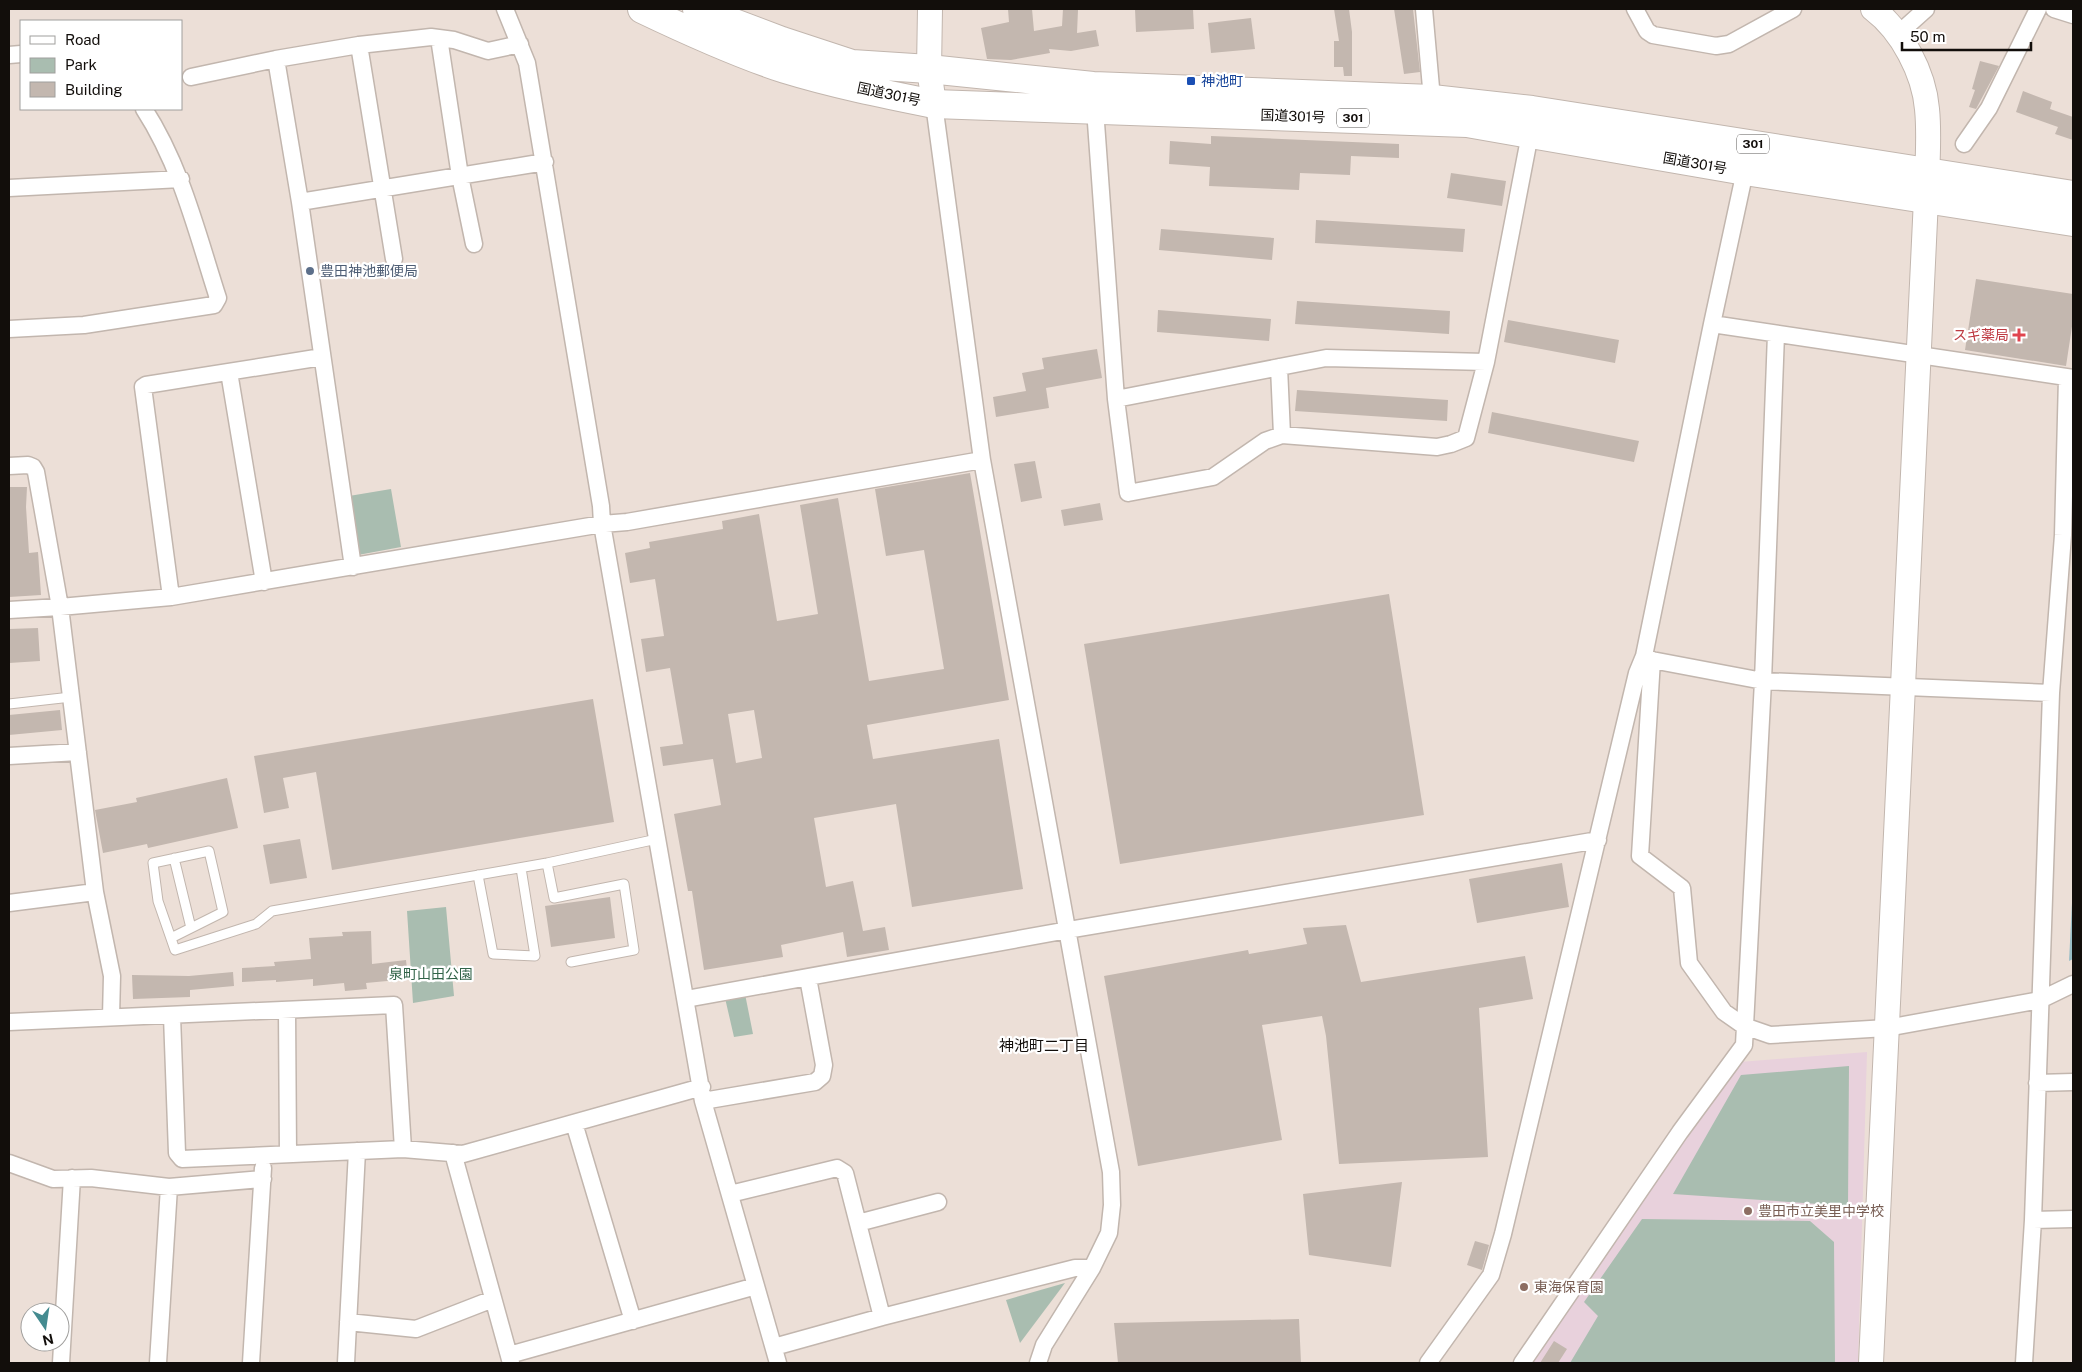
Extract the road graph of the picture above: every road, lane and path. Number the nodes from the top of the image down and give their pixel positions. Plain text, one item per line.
1 (505, 9) edge
2 (642, 9) edge
3 (930, 9) edge
4 (1424, 9) edge
5 (1635, 9) edge
6 (1793, 9) edge
7 (1873, 9) edge
8 (1926, 9) edge
9 (2038, 9) edge
10 (2054, 9) edge
11 (707, 11) edge
12 (2073, 15) edge
13 (1897, 35) junction
14 (439, 38) junction
15 (520, 44) junction
16 (359, 45) junction
17 (276, 59) junction
18 (929, 69) junction
19 (191, 77) dead end
20 (1432, 98) junction
21 (934, 104) junction
22 (1095, 109) junction
23 (145, 110) edge
24 (1530, 134) junction
25 (1964, 144) dead end
26 (545, 162) junction
27 (1745, 172) junction
28 (1927, 172) junction
29 (460, 176) junction
30 (181, 179) junction
31 (9, 188) edge
32 (382, 189) junction
33 (2073, 195) edge
34 (1926, 199) junction
35 (300, 202) junction
36 (2073, 222) edge
37 (474, 244) dead end
38 (394, 259) dead end
39 (1712, 324) junction
40 (9, 329) edge
41 (1776, 334) junction
42 (1919, 354) junction
43 (322, 357) junction
44 (1486, 362) junction
45 (1279, 367) junction
46 (229, 372) junction
47 (2070, 378) edge
48 (1116, 399) junction
49 (1282, 435) junction
50 (982, 460) junction
51 (9, 466) edge
52 (602, 524) junction
53 (2068, 536) edge
54 (353, 567) junction
55 (264, 582) junction
56 (171, 597) junction
57 (60, 608) junction
58 (9, 610) edge
59 (1648, 658) junction
60 (1763, 681) junction
61 (1903, 686) junction
62 (2051, 693) junction
63 (71, 697) junction
64 (9, 704) edge
65 (78, 752) junction
66 (9, 756) edge
67 (656, 839) junction
68 (1598, 840) junction
69 (174, 858) junction
70 (547, 863) junction
71 (521, 868) junction
72 (478, 875) junction
73 (95, 892) junction
74 (9, 904) edge
75 (191, 928) junction
76 (1068, 930) junction
77 (171, 938) junction
78 (571, 962) dead end
79 (808, 978) junction
80 (2073, 984) edge
81 (686, 999) junction
82 (2040, 1000) junction
83 (287, 1010) junction
84 (172, 1016) junction
85 (111, 1017) junction
86 (9, 1022) edge
87 (1744, 1026) junction
88 (1887, 1028) junction
89 (2073, 1082) edge
90 (2037, 1083) junction
91 (703, 1094) junction
92 (574, 1123) junction
93 (403, 1149) junction
94 (357, 1151) junction
95 (288, 1154) junction
96 (453, 1154) junction
97 (263, 1156) junction
98 (9, 1163) edge
99 (72, 1178) junction
100 (263, 1179) junction
101 (169, 1187) junction
102 (730, 1194) junction
103 (938, 1202) dead end
104 (2073, 1219) edge
105 (2033, 1220) junction
106 (858, 1222) junction
107 (1092, 1268) junction
108 (756, 1286) junction
109 (493, 1298) junction
110 (882, 1317) junction
111 (633, 1321) junction
112 (348, 1322) junction
113 (776, 1355) edge
114 (510, 1359) edge
115 (61, 1363) edge
116 (158, 1363) edge
117 (251, 1363) edge
118 (346, 1363) edge
119 (1038, 1363) edge
120 (1428, 1363) edge
121 (1522, 1363) edge
122 (1871, 1363) edge
123 (2024, 1363) edge

1 - 15 street
2 - 21 highway, 国道301号 / 301
3 - 18 street
4 - 20 street
5 - 6 street
7 - 13 street
8 - 13 street
9 - 25 street
10 - 12 street
11 - 18 highway, 国道301号 / 301
13 - 28 street
14 - 15 street
14 - 16 street
14 - 29 street
15 - 26 street
16 - 17 street
16 - 32 street
17 - 19 street
17 - 35 street
18 - 20 highway, 国道301号 / 301
18 - 21 street
20 - 28 highway, 国道301号 / 301
21 - 22 highway, 国道301号 / 301
21 - 50 street
22 - 24 highway, 国道301号 / 301
22 - 48 street
23 - 30 street
24 - 27 highway, 国道301号 / 301
24 - 44 street
26 - 29 street
26 - 52 street
27 - 34 highway, 国道301号 / 301
27 - 39 street
28 - 33 highway, 国道301号 / 301
28 - 34 street
29 - 32 street
29 - 37 street
30 - 31 street
30 - 40 street
32 - 35 street
32 - 38 street
34 - 36 highway, 国道301号 / 301
34 - 42 street
35 - 43 street
39 - 41 street
39 - 59 street
41 - 42 street
41 - 60 street
42 - 47 street
42 - 61 street
43 - 46 street
43 - 54 street
44 - 45 street
44 - 49 street
45 - 48 street
45 - 49 street
46 - 55 street
46 - 56 street
47 - 53 street
48 - 49 street
50 - 52 street
50 - 76 street
51 - 57 street
52 - 54 street
52 - 67 street
53 - 62 street
54 - 55 street
55 - 56 street
56 - 57 street
57 - 58 street
57 - 63 street
59 - 60 street
59 - 68 street
59 - 87 street
60 - 61 street
60 - 87 street
61 - 62 street
61 - 88 street
62 - 82 street
63 - 64 lane
63 - 65 street
65 - 66 street
65 - 73 street
67 - 70 lane
67 - 81 street
68 - 76 street
68 - 120 street
69 - 75 lane
69 - 75 lane
69 - 77 lane
70 - 71 lane
70 - 78 lane
71 - 72 lane
71 - 72 lane
72 - 77 lane
73 - 74 street
73 - 85 street
75 - 77 lane
76 - 79 street
76 - 107 street
79 - 81 street
79 - 91 street
80 - 82 street
81 - 91 street
82 - 88 street
82 - 90 street
83 - 84 street
83 - 93 street
83 - 95 street
84 - 85 street
84 - 97 street
85 - 86 street
87 - 88 street
87 - 121 street
88 - 122 street
89 - 90 street
90 - 105 street
91 - 92 street
91 - 102 street
92 - 96 street
92 - 111 street
93 - 94 street
93 - 96 street
94 - 95 street
94 - 112 street
95 - 97 street
96 - 109 street
97 - 100 street
98 - 99 street
99 - 101 street
99 - 115 street
100 - 101 street
100 - 117 street
101 - 116 street
102 - 106 street
102 - 108 street
103 - 106 street
104 - 105 street
105 - 123 street
106 - 110 street
107 - 110 street
107 - 119 street
108 - 111 street
108 - 113 street
109 - 112 street
109 - 114 street
110 - 113 street
111 - 114 street
112 - 118 street

